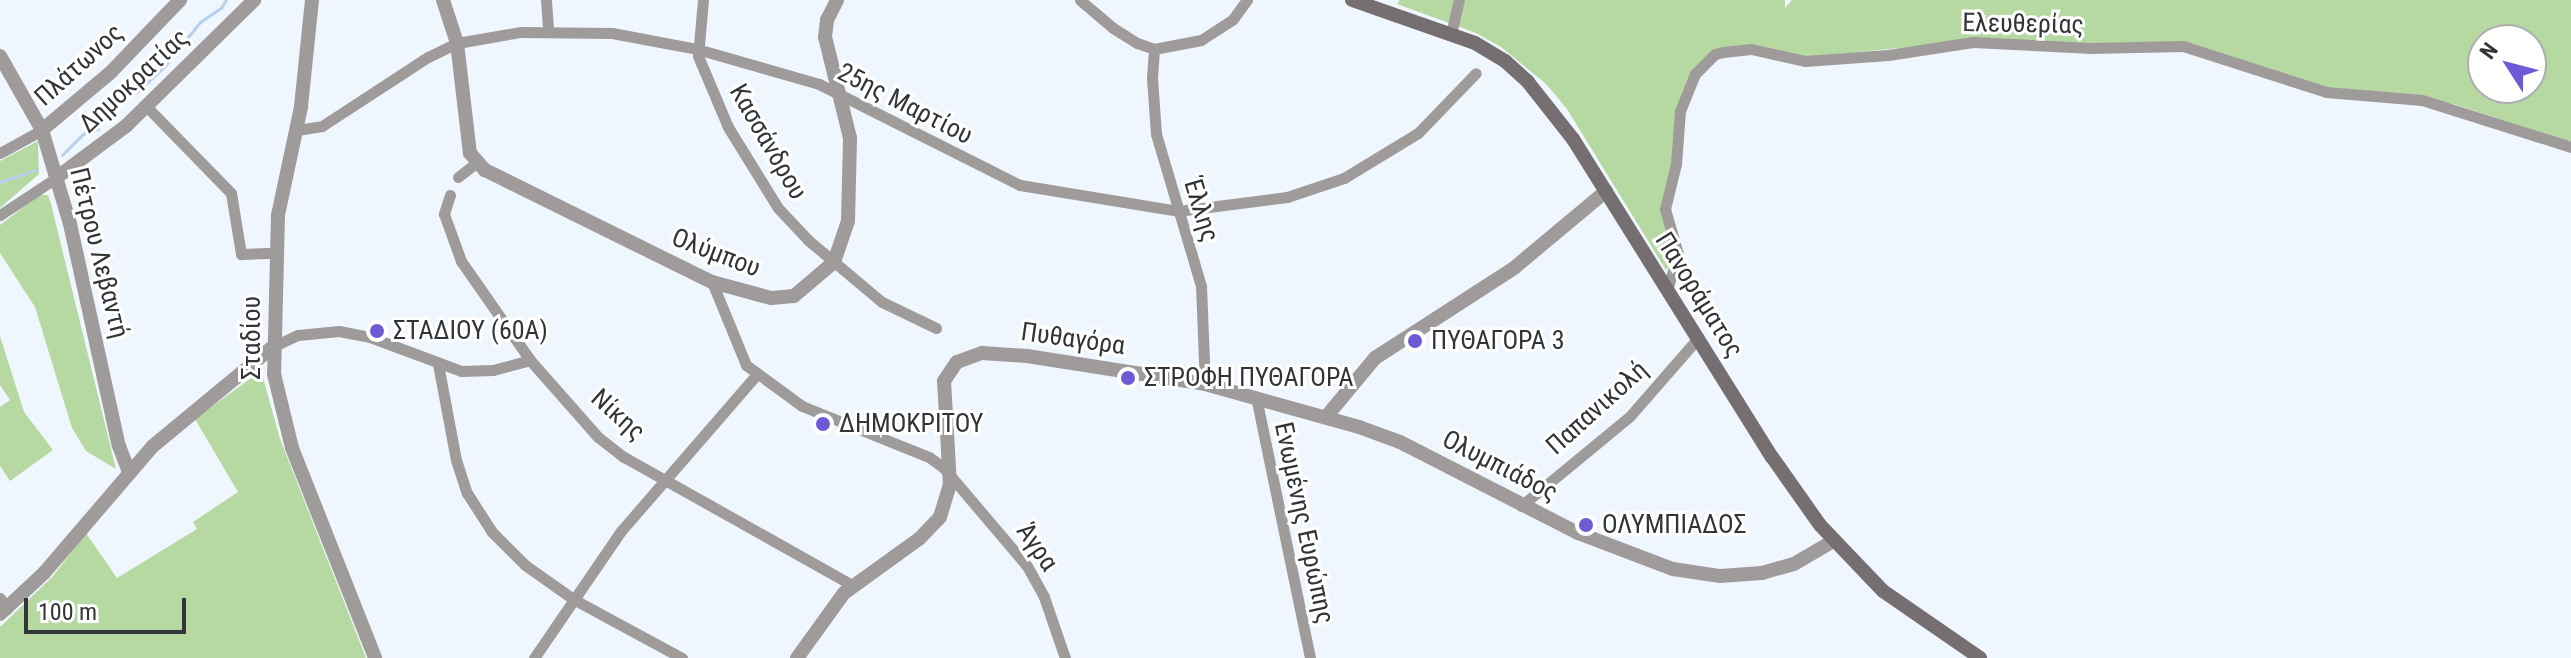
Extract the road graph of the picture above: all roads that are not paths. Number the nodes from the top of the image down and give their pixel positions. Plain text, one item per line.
1 (254, 0) edge
2 (443, 0) edge
3 (546, 0) edge
4 (703, 0) edge
5 (837, 0) edge
6 (1080, 0) edge
7 (1247, 0) edge
8 (1352, 0) edge
9 (1459, 0) edge
10 (311, 1) edge
11 (175, 2) edge
12 (548, 31) junction
13 (1451, 34) junction
14 (457, 43) junction
15 (697, 49) junction
16 (1154, 49) junction
17 (0, 56) edge
18 (1476, 73) dead end
19 (839, 94) junction
20 (147, 107) junction
21 (42, 130) junction
22 (297, 130) junction
23 (2571, 147) edge
24 (0, 153) edge
25 (474, 157) junction
26 (458, 177) dead end
27 (56, 178) junction
28 (1606, 191) junction
29 (450, 195) dead end
30 (1178, 211) junction
31 (0, 215) edge
32 (276, 253) junction
33 (834, 262) junction
34 (712, 282) junction
35 (1667, 290) junction
36 (936, 328) dead end
37 (1698, 338) junction
38 (274, 346) junction
39 (530, 360) junction
40 (438, 364) junction
41 (757, 374) junction
42 (1205, 384) junction
43 (1256, 397) junction
44 (1326, 417) junction
45 (128, 470) junction
46 (950, 475) junction
47 (667, 478) junction
48 (1521, 506) junction
49 (1833, 541) junction
50 (852, 585) junction
51 (573, 599) junction
52 (2, 607) edge
53 (375, 658) edge
54 (534, 658) edge
55 (682, 658) edge
56 (797, 658) edge
57 (1065, 658) edge
58 (1310, 658) edge
59 (1980, 658) edge

1 - 20 street, Δημοκρατίας
2 - 14 street
3 - 12 street
4 - 15 street, Κασσάνδρου
5 - 19 street
6 - 16 street
7 - 16 street
8 - 13 main road, Πανοράματος
9 - 13 street
10 - 22 street, Σταδίου
11 - 21 street, Πλάτωνος
12 - 14 street, 25ης Μαρτίου
12 - 15 street, 25ης Μαρτίου
13 - 28 main road, Πανοράματος
14 - 22 street, 25ης Μαρτίου
14 - 25 street
15 - 19 street, 25ης Μαρτίου
15 - 33 street, Κασσάνδρου
16 - 30 street, Έλλης
17 - 21 street, Πέτρου Λεβαντή
18 - 30 street, 25ης Μαρτίου
19 - 30 street, 25ης Μαρτίου
19 - 33 street
20 - 27 street, Δημοκρατίας
20 - 32 street
21 - 24 street, Πλάτωνος
21 - 27 street, Πέτρου Λεβαντή
22 - 32 street, Σταδίου
23 - 35 street, Ελευθερίας
25 - 26 street
25 - 34 street, Ολύμπου
27 - 31 street, Δημοκρατίας
27 - 45 street, Πέτρου Λεβαντή
28 - 35 main road, Πανοράματος
28 - 44 street
29 - 39 street, Νίκης
30 - 42 street, Έλλης
32 - 38 street, Σταδίου
33 - 34 street, Ολύμπου
33 - 36 street, Κασσάνδρου
34 - 41 street
35 - 37 main road, Πανοράματος
37 - 48 street, Παπανικολή
37 - 49 main road, Πανοράματος
38 - 40 street
38 - 45 street
38 - 53 street, Σταδίου
39 - 40 street
39 - 47 street, Νίκης
40 - 51 street
41 - 46 street, Άγρα
41 - 47 street
42 - 43 street, Πυθαγόρα
42 - 46 street, Πυθαγόρα
43 - 44 street, Πυθαγόρα
43 - 58 street, Ενωμένης Ευρώπης
44 - 48 street, Ολυμπιάδος
45 - 52 street
46 - 50 street, Πυθαγόρα
46 - 57 street, Άγρα
47 - 50 street, Νίκης
47 - 51 street
48 - 49 street, Ολυμπιάδος
49 - 59 main road, Πανοράματος
50 - 56 street, Πυθαγόρα
51 - 54 street
51 - 55 street

